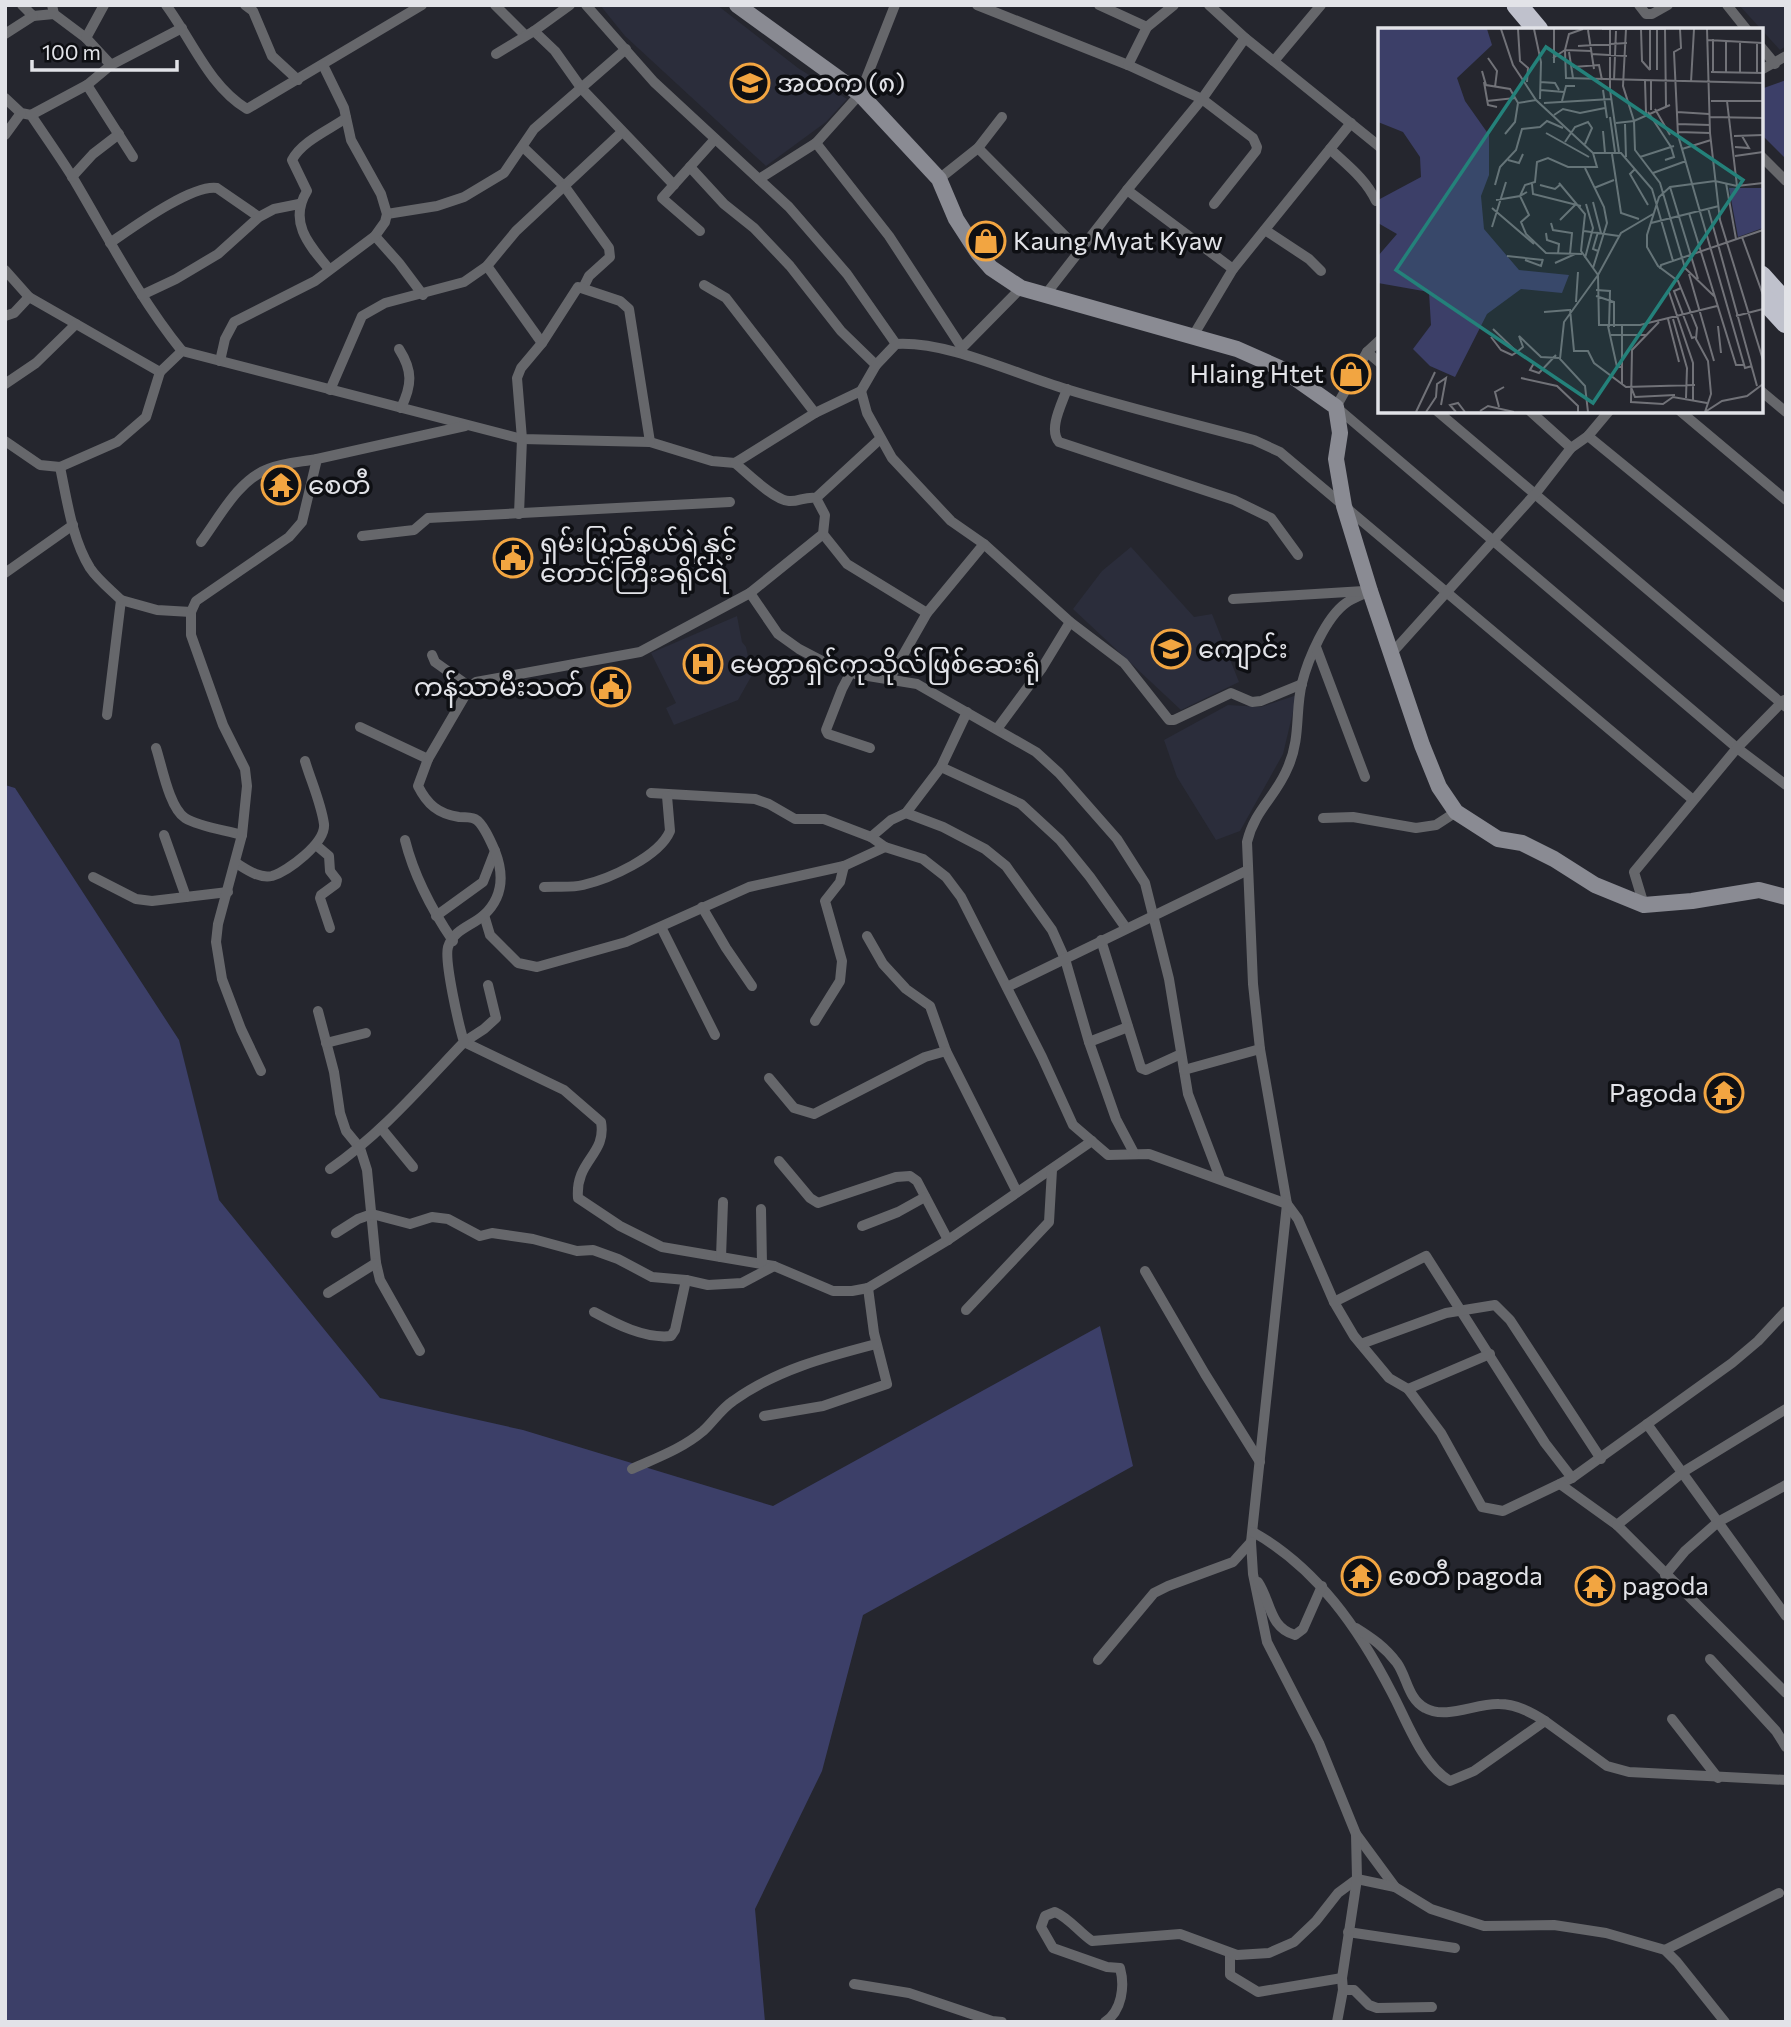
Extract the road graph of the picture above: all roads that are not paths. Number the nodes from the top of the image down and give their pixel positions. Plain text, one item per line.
1 (22, 5) edge
2 (104, 5) edge
3 (166, 5) edge
4 (422, 5) edge
5 (495, 5) edge
6 (570, 5) edge
7 (586, 5) edge
8 (737, 5) edge
9 (895, 5) edge
10 (977, 5) edge
11 (1099, 5) edge
12 (1174, 5) edge
13 (1209, 5) edge
14 (1321, 5) edge
15 (1517, 5) edge
16 (1536, 5) edge
17 (1639, 5) edge
18 (1668, 5) edge
19 (1727, 5) edge
20 (250, 6) edge
21 (53, 10) edge
22 (33, 16) junction
23 (182, 27) junction
24 (1147, 27) junction
25 (1536, 28) edge
26 (1553, 28) edge
27 (1745, 28) edge
28 (6, 32) edge
29 (530, 33) junction
30 (86, 38) junction
31 (1245, 38) junction
32 (625, 48) junction
33 (1763, 49) edge
34 (496, 54) dead end
35 (1786, 56) edge
36 (1274, 61) junction
37 (1775, 64) junction
38 (111, 65) junction
39 (323, 65) junction
40 (1128, 65) junction
41 (1763, 70) edge
42 (298, 80) junction
43 (87, 85) junction
44 (582, 89) junction
45 (860, 94) junction
46 (5, 98) edge
47 (1202, 99) junction
48 (26, 114) junction
49 (1002, 117) dead end
50 (346, 118) junction
51 (1351, 123) junction
52 (622, 132) junction
53 (119, 134) junction
54 (5, 135) edge
55 (715, 139) junction
56 (816, 143) junction
57 (1378, 145) edge
58 (523, 147) junction
59 (978, 148) junction
60 (1330, 149) junction
61 (133, 157) dead end
62 (1763, 158) edge
63 (690, 167) junction
64 (72, 177) junction
65 (759, 179) junction
66 (939, 179) junction
67 (1786, 181) edge
68 (674, 185) junction
69 (565, 187) junction
70 (1127, 190) junction
71 (1376, 201) dead end
72 (299, 204) junction
73 (1214, 204) dead end
74 (387, 214) junction
75 (259, 217) junction
76 (1265, 229) junction
77 (700, 231) dead end
78 (375, 236) junction
79 (110, 243) junction
80 (1081, 252) junction
81 (487, 265) junction
82 (1233, 268) junction
83 (330, 269) junction
84 (5, 270) edge
85 (1321, 271) dead end
86 (1763, 278) edge
87 (704, 285) dead end
88 (583, 288) junction
89 (1021, 288) junction
90 (1046, 294) junction
91 (142, 295) junction
92 (423, 295) junction
93 (29, 298) junction
94 (1763, 298) edge
95 (1786, 304) edge
96 (5, 316) edge
97 (1786, 323) edge
98 (76, 324) junction
99 (1193, 336) junction
100 (1378, 342) edge
101 (542, 343) junction
102 (896, 344) junction
103 (399, 349) dead end
104 (182, 351) junction
105 (959, 351) junction
106 (1367, 352) junction
107 (220, 361) junction
108 (1378, 361) edge
109 (876, 365) junction
110 (160, 372) junction
111 (5, 384) edge
112 (330, 390) junction
113 (1067, 390) junction
114 (861, 391) junction
115 (1763, 393) edge
116 (1336, 407) junction
117 (401, 408) junction
118 (1786, 412) edge
119 (815, 413) junction
120 (1443, 413) edge
121 (1532, 413) edge
122 (1607, 413) edge
123 (1682, 413) edge
124 (468, 426) junction
125 (1588, 436) junction
126 (522, 439) junction
127 (880, 439) junction
128 (5, 441) edge
129 (650, 442) junction
130 (16, 447) junction
131 (1570, 448) junction
132 (5, 454) edge
133 (317, 459) junction
134 (735, 463) junction
135 (60, 467) junction
136 (1536, 493) junction
137 (816, 498) junction
138 (1786, 500) edge
139 (730, 502) dead end
140 (1344, 506) junction
141 (519, 514) junction
142 (73, 525) junction
143 (823, 534) junction
144 (362, 536) dead end
145 (1493, 540) junction
146 (201, 542) dead end
147 (984, 544) junction
148 (1298, 555) dead end
149 (5, 573) edge
150 (1370, 591) junction
151 (1447, 592) junction
152 (750, 593) junction
153 (1786, 598) edge
154 (1233, 599) dead end
155 (121, 600) junction
156 (191, 612) junction
157 (927, 613) junction
158 (1070, 622) junction
159 (1316, 647) junction
160 (1391, 654) junction
161 (432, 655) dead end
162 (851, 672) junction
163 (890, 678) junction
164 (1302, 684) junction
165 (470, 687) junction
166 (1784, 703) edge
167 (967, 712) junction
168 (107, 715) dead end
169 (360, 727) dead end
170 (997, 729) junction
171 (156, 748) dead end
172 (870, 748) dead end
173 (1737, 748) junction
174 (428, 759) junction
175 (305, 761) dead end
176 (941, 767) junction
177 (1365, 777) dead end
178 (1786, 785) edge
179 (650, 793) dead end
180 (667, 796) junction
181 (1692, 799) junction
182 (1456, 812) junction
183 (906, 813) junction
184 (1322, 818) dead end
185 (164, 835) dead end
186 (242, 835) junction
187 (871, 837) junction
188 (405, 840) dead end
189 (316, 845) junction
190 (885, 847) junction
191 (495, 851) junction
192 (236, 863) junction
193 (844, 866) junction
194 (1248, 870) junction
195 (93, 877) dead end
196 (544, 887) dead end
197 (229, 892) junction
198 (186, 897) junction
199 (1786, 897) edge
200 (1644, 905) junction
201 (702, 907) junction
202 (484, 915) junction
203 (436, 916) junction
204 (1153, 916) junction
205 (661, 927) junction
206 (330, 928) dead end
207 (1126, 928) junction
208 (867, 936) dead end
209 (1101, 940) junction
210 (453, 941) junction
211 (1065, 959) junction
212 (488, 985) dead end
213 (751, 986) dead end
214 (1007, 987) junction
215 (318, 1011) dead end
216 (815, 1021) dead end
217 (1128, 1027) junction
218 (366, 1033) dead end
219 (715, 1035) dead end
220 (464, 1042) junction
221 (1089, 1042) junction
222 (326, 1043) junction
223 (1260, 1049) junction
224 (946, 1051) junction
225 (1181, 1054) junction
226 (1184, 1070) junction
227 (261, 1071) dead end
228 (769, 1078) dead end
229 (381, 1128) junction
230 (1092, 1141) junction
231 (360, 1148) junction
232 (1134, 1153) junction
233 (779, 1161) dead end
234 (413, 1167) dead end
235 (330, 1168) dead end
236 (1052, 1170) junction
237 (1220, 1178) junction
238 (1017, 1192) junction
239 (925, 1197) junction
240 (723, 1202) dead end
241 (1287, 1204) junction
242 (761, 1209) dead end
243 (372, 1214) junction
244 (862, 1226) dead end
245 (336, 1233) dead end
246 (948, 1240) junction
247 (721, 1257) junction
248 (376, 1263) junction
249 (768, 1265) junction
250 (1145, 1271) dead end
251 (686, 1280) junction
252 (869, 1287) junction
253 (328, 1293) dead end
254 (1334, 1302) junction
255 (966, 1310) dead end
256 (1460, 1311) junction
257 (1786, 1311) edge
258 (594, 1312) dead end
259 (876, 1344) junction
260 (1361, 1344) junction
261 (420, 1352) dead end
262 (1490, 1354) junction
263 (1408, 1389) junction
264 (1786, 1409) edge
265 (764, 1416) dead end
266 (1647, 1424) junction
267 (1601, 1459) junction
268 (1260, 1462) junction
269 (632, 1469) dead end
270 (1683, 1472) junction
271 (1572, 1478) junction
272 (1560, 1484) junction
273 (1786, 1485) edge
274 (1718, 1522) junction
275 (1617, 1525) junction
276 (1252, 1537) junction
277 (1252, 1574) junction
278 (1665, 1575) junction
279 (1322, 1586) junction
280 (1786, 1616) edge
281 (1351, 1624) junction
282 (1710, 1659) dead end
283 (1098, 1660) dead end
284 (1786, 1693) edge
285 (1672, 1719) dead end
286 (1545, 1721) junction
287 (1786, 1747) edge
288 (1718, 1777) junction
289 (1786, 1780) edge
290 (1356, 1834) junction
291 (1357, 1879) junction
292 (1395, 1887) junction
293 (1779, 1893) dead end
294 (1348, 1932) junction
295 (1455, 1948) dead end
296 (1665, 1950) junction
297 (1230, 1953) junction
298 (854, 1984) dead end
299 (1343, 1984) junction
300 (1433, 2007) dead end
301 (1002, 2022) edge
302 (1105, 2022) edge
303 (1336, 2022) edge
304 (1725, 2022) edge

1 - 22 street
2 - 30 street
3 - 23 street
4 - 39 street
5 - 29 street
6 - 29 street
7 - 32 street
8 - 45 street
9 - 45 street
10 - 40 street
11 - 24 street
12 - 24 street
13 - 31 street
14 - 36 street
15 - 25 highway
16 - 26 highway
17 - 18 street
19 - 27 street
20 - 42 street
21 - 22 street
21 - 30 street
22 - 28 street
23 - 38 street
23 - 42 street
24 - 40 street
29 - 34 street
29 - 44 street
30 - 38 street
31 - 36 street
31 - 47 street
32 - 44 street
32 - 55 street
33 - 37 street
35 - 37 street
36 - 51 street
37 - 41 street
38 - 43 street
39 - 42 street
39 - 50 street
40 - 47 street
43 - 48 street
43 - 53 street
44 - 52 street
44 - 58 street
45 - 56 street
45 - 66 street
46 - 48 street
47 - 70 street
47 - 73 street
48 - 54 street
48 - 64 street
49 - 59 street
50 - 72 street
50 - 74 street
51 - 57 street
51 - 60 street
52 - 68 street
52 - 69 street
53 - 61 street
53 - 64 street
55 - 63 street
55 - 65 street
56 - 65 street
56 - 105 street
58 - 69 street
58 - 74 street
59 - 66 street
59 - 80 street
60 - 71 street
60 - 76 street
62 - 67 street
63 - 68 street
63 - 109 street
64 - 79 street
65 - 102 street
66 - 89 street
68 - 77 street
69 - 81 street
69 - 88 street
70 - 80 street
70 - 82 street
72 - 75 street
72 - 83 street
74 - 78 street
75 - 79 street
75 - 91 street
76 - 82 street
76 - 85 street
78 - 83 street
78 - 92 street
79 - 91 street
80 - 90 street
81 - 92 street
81 - 101 street
82 - 99 street
83 - 107 street
84 - 93 street
86 - 95 highway
87 - 119 street
88 - 101 street
88 - 129 street
89 - 90 street
89 - 105 street
90 - 99 street
91 - 104 street
92 - 112 street
93 - 96 street
93 - 98 street
94 - 97 highway
98 - 110 street
98 - 111 street
99 - 116 street
100 - 106 street
101 - 126 street
102 - 105 street
102 - 109 street
103 - 117 street
104 - 107 street
104 - 110 street
105 - 113 street
106 - 108 street
106 - 116 street
107 - 112 street
109 - 114 street
110 - 135 street
112 - 117 street
113 - 140 street
113 - 148 street
114 - 119 street
114 - 127 street
115 - 118 street
116 - 140 street
116 - 145 street
117 - 124 street
119 - 134 street
120 - 136 street
121 - 131 street
122 - 125 street
123 - 138 street
124 - 126 street
124 - 133 street
125 - 131 street
125 - 153 street
126 - 129 street
126 - 141 street
127 - 137 street
127 - 147 street
128 - 130 street
129 - 134 street
130 - 132 street
130 - 135 street
131 - 136 street
133 - 146 street
133 - 156 street
134 - 137 street
135 - 142 street
136 - 145 street
136 - 166 street
137 - 143 street
139 - 141 street
140 - 150 street
140 - 151 street
141 - 144 street
142 - 149 street
142 - 155 street
143 - 152 street
143 - 157 street
145 - 151 street
145 - 173 street
147 - 157 street
147 - 158 street
150 - 154 street
150 - 159 street
150 - 160 street
151 - 160 street
151 - 181 street
152 - 162 street
152 - 165 street
155 - 156 street
155 - 168 street
156 - 186 street
157 - 163 street
158 - 164 street
158 - 170 street
159 - 164 street
159 - 177 street
160 - 182 street
161 - 165 street
162 - 163 street
162 - 172 street
163 - 167 street
164 - 194 street
165 - 174 street
166 - 173 street
167 - 170 street
167 - 176 street
169 - 174 street
170 - 204 street
171 - 186 street
173 - 178 street
173 - 181 street
174 - 191 street
175 - 189 street
176 - 183 street
176 - 207 street
179 - 180 street
180 - 187 street
180 - 196 street
181 - 200 street
182 - 184 street
182 - 200 street
183 - 187 street
183 - 211 street
185 - 198 street
186 - 192 street
187 - 190 street
188 - 203 street
189 - 192 street
189 - 206 street
190 - 193 street
190 - 214 street
191 - 202 street
191 - 203 street
192 - 197 street
193 - 201 street
193 - 216 street
194 - 204 street
194 - 223 street
195 - 198 street
197 - 198 street
197 - 227 street
199 - 200 street
201 - 205 street
201 - 213 street
202 - 205 street
202 - 210 street
203 - 210 street
204 - 207 street
204 - 225 street
205 - 219 street
207 - 209 street
208 - 224 street
209 - 211 street
209 - 217 street
210 - 220 street
211 - 214 street
211 - 221 street
212 - 220 street
214 - 230 street
215 - 222 street
217 - 221 street
217 - 225 street
218 - 222 street
220 - 229 street
220 - 247 street
221 - 232 street
222 - 231 street
223 - 226 street
223 - 241 street
224 - 228 street
224 - 238 street
225 - 226 street
226 - 237 street
229 - 231 street
229 - 234 street
230 - 232 street
230 - 236 street
231 - 235 street
231 - 243 street
232 - 237 street
233 - 239 street
236 - 238 street
236 - 255 street
237 - 241 street
238 - 246 street
239 - 244 street
239 - 246 street
240 - 247 street
241 - 254 street
241 - 268 street
242 - 249 street
243 - 245 street
243 - 248 street
243 - 251 street
246 - 252 street
247 - 249 street
248 - 253 street
248 - 261 street
249 - 251 street
249 - 252 street
250 - 268 street
251 - 258 street
252 - 259 street
254 - 256 street
254 - 260 street
256 - 260 street
256 - 262 street
256 - 267 street
257 - 266 street
259 - 265 street
259 - 269 street
260 - 263 street
262 - 263 street
262 - 271 street
263 - 272 street
264 - 270 street
266 - 267 street
266 - 270 street
267 - 271 street
268 - 276 street
270 - 274 street
270 - 275 street
271 - 272 street
272 - 275 street
273 - 274 street
274 - 278 street
274 - 280 street
275 - 278 street
276 - 277 street
276 - 279 street
276 - 283 street
277 - 279 street
277 - 290 street
278 - 284 street
279 - 281 street
281 - 286 street
281 - 286 street
282 - 287 street
285 - 288 street
286 - 288 street
288 - 289 street
290 - 291 street
290 - 292 street
291 - 292 street
291 - 294 street
291 - 297 street
292 - 296 street
293 - 296 street
294 - 295 street
294 - 299 street
296 - 304 street
297 - 299 street
297 - 302 street
298 - 301 street
299 - 300 street
299 - 303 street

